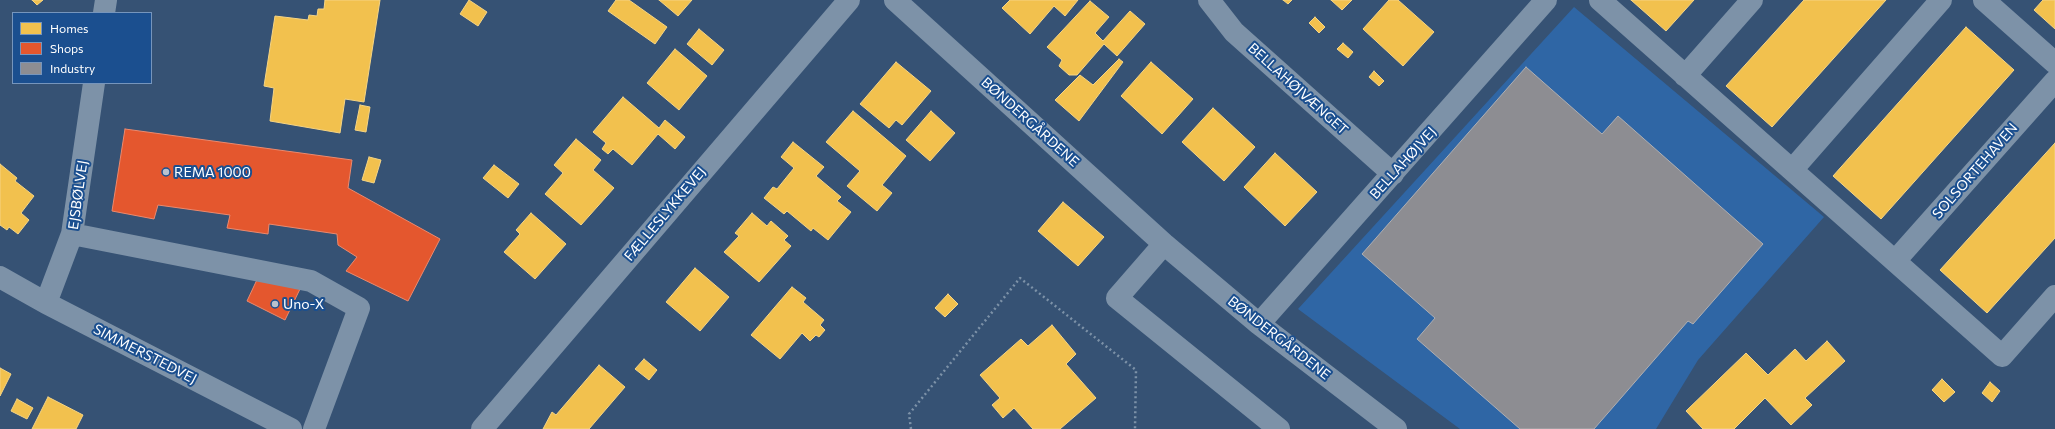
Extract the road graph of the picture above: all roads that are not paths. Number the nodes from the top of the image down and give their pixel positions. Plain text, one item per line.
1 (106, 0) edge
2 (849, 0) edge
3 (895, 0) edge
4 (1209, 0) edge
5 (1546, 0) edge
6 (1600, 0) edge
7 (1752, 0) edge
8 (1941, 0) edge
9 (1984, 0) edge
10 (104, 12) edge
11 (2055, 63) edge
12 (1685, 76) junction
13 (2055, 81) edge
14 (94, 84) edge
15 (1792, 170) junction
16 (1393, 174) junction
17 (72, 234) junction
18 (1164, 244) junction
19 (1895, 262) junction
20 (0, 277) edge
21 (2055, 296) edge
22 (46, 303) junction
23 (1260, 324) junction
24 (291, 429) edge
25 (314, 429) edge
26 (482, 429) edge
27 (1279, 429) edge
28 (1396, 429) edge

1 - 10 street
2 - 26 street, FÆLLESLYKKEVEJ
3 - 18 street, BØNDERGÅRDENE
4 - 16 street, BELLAHØJVÆNGET
5 - 16 street, BELLAHØJVEJ
6 - 12 street
7 - 12 street
8 - 15 street
9 - 11 street
12 - 15 street
13 - 19 street, SOLSORTEHAVEN
14 - 17 street, EJSBØLVEJ
15 - 19 street
16 - 23 street, BELLAHØJVEJ
17 - 22 street, EJSBØLVEJ
17 - 25 street
18 - 23 street, BØNDERGÅRDENE
18 - 27 street
19 - 21 street
20 - 22 street, SIMMERSTEDVEJ
22 - 24 street, SIMMERSTEDVEJ
23 - 28 street, BØNDERGÅRDENE

